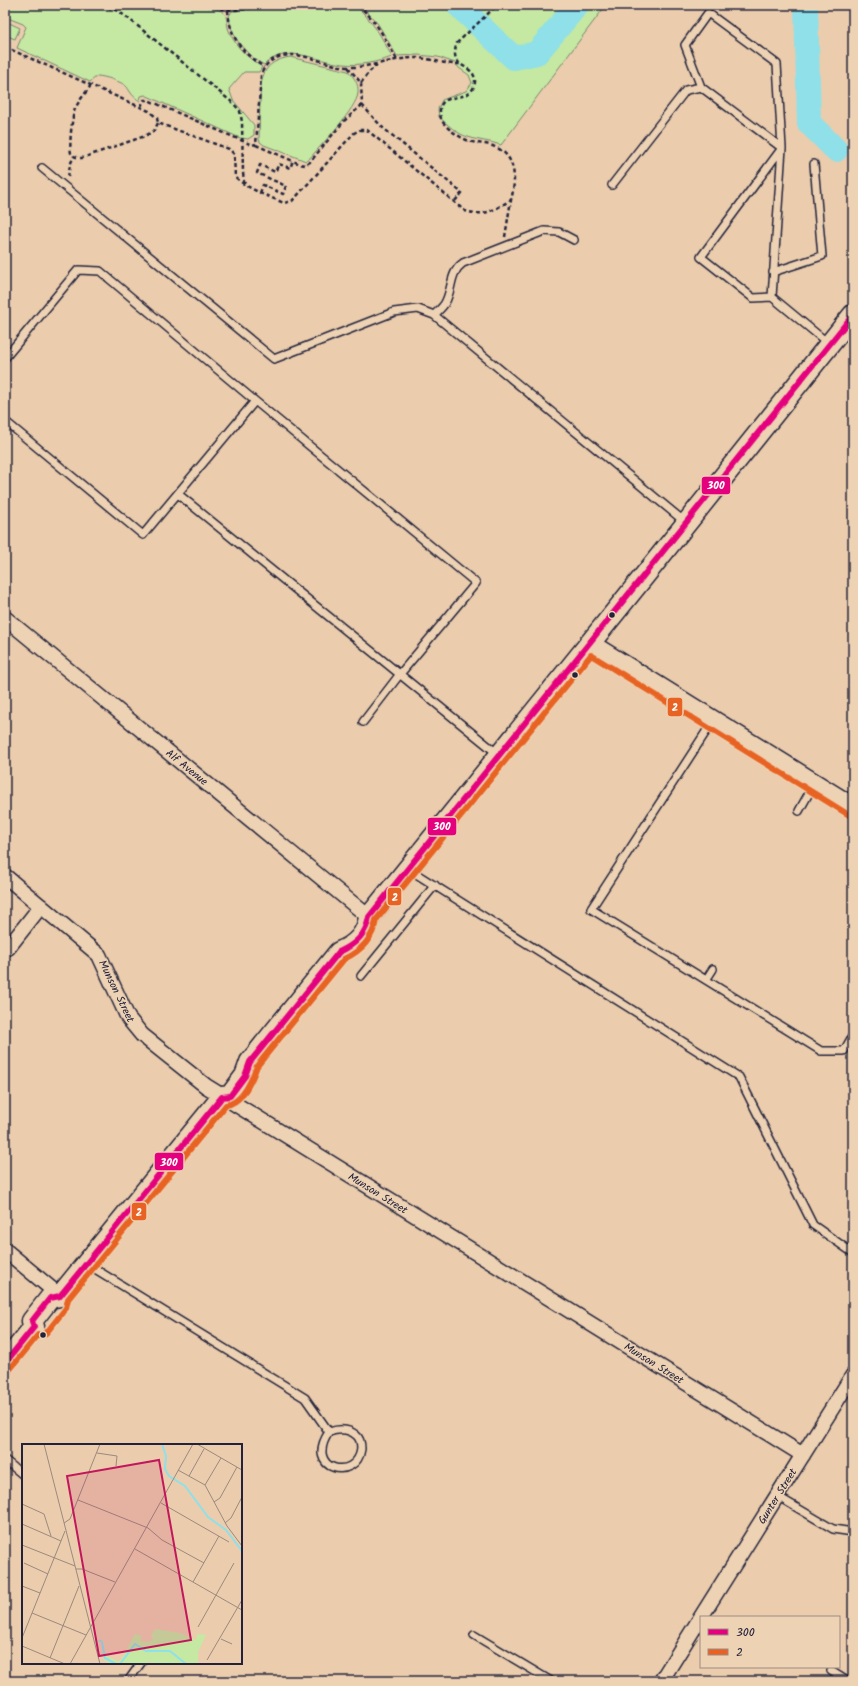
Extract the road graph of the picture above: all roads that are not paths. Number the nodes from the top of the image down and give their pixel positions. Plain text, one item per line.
1 (701, 87) junction
2 (782, 148) junction
3 (814, 164) dead end
4 (42, 168) dead end
5 (612, 186) dead end
6 (574, 240) dead end
7 (773, 272) junction
8 (772, 297) junction
9 (434, 315) junction
10 (853, 315) edge
11 (829, 344) junction
12 (5, 358) edge
13 (255, 401) junction
14 (5, 421) edge
15 (178, 494) junction
16 (686, 524) junction
17 (5, 618) edge
18 (589, 644) junction
19 (400, 674) junction
20 (713, 721) junction
21 (363, 722) dead end
22 (499, 756) junction
23 (814, 784) junction
24 (853, 808) edge
25 (798, 811) dead end
26 (408, 868) junction
27 (5, 876) edge
28 (435, 885) junction
29 (41, 906) junction
30 (369, 917) junction
31 (8, 948) dead end
32 (713, 969) dead end
33 (361, 976) dead end
34 (706, 980) junction
35 (853, 1034) edge
36 (222, 1097) junction
37 (5, 1250) edge
38 (853, 1253) edge
39 (86, 1263) junction
40 (60, 1296) junction
41 (5, 1362) edge
42 (853, 1375) edge
43 (329, 1432) junction
44 (803, 1455) junction
45 (5, 1460) edge
46 (22, 1474) edge
47 (777, 1496) junction
48 (853, 1532) edge
49 (702, 1616) edge
50 (700, 1619) edge
51 (474, 1634) dead end
52 (140, 1664) edge
53 (831, 1671) dead end
54 (128, 1681) edge
55 (550, 1681) edge
56 (661, 1681) edge
57 (847, 1681) edge

1 - 2 lane
1 - 2 lane
1 - 5 lane
2 - 7 lane
2 - 8 lane
3 - 7 lane
4 - 9 lane
6 - 9 lane
7 - 8 lane
8 - 11 lane
9 - 16 lane
10 - 11 main road
11 - 16 main road
12 - 13 lane
13 - 15 lane
13 - 19 lane
14 - 15 lane
15 - 19 lane
16 - 18 main road
17 - 30 street, Alf Avenue
18 - 20 main road
18 - 22 main road
19 - 21 lane
19 - 22 lane
20 - 23 main road
20 - 34 lane
22 - 26 main road
23 - 24 main road
23 - 25 lane
26 - 28 lane
26 - 30 main road
27 - 29 street, Munson Street
28 - 33 lane
28 - 38 lane
29 - 31 street
29 - 36 street, Munson Street
30 - 36 main road
32 - 34 lane
34 - 35 lane
36 - 39 main road
36 - 44 street, Munson Street
37 - 40 street
39 - 40 main road
39 - 43 lane
40 - 41 main road
42 - 44 street, Gunter Street
43 - 43 lane
44 - 47 street, Gunter Street
45 - 46 lane
47 - 48 lane
47 - 49 street, Gunter Street
50 - 56 street, Gunter Street
51 - 55 lane
52 - 54 lane
53 - 57 lane

